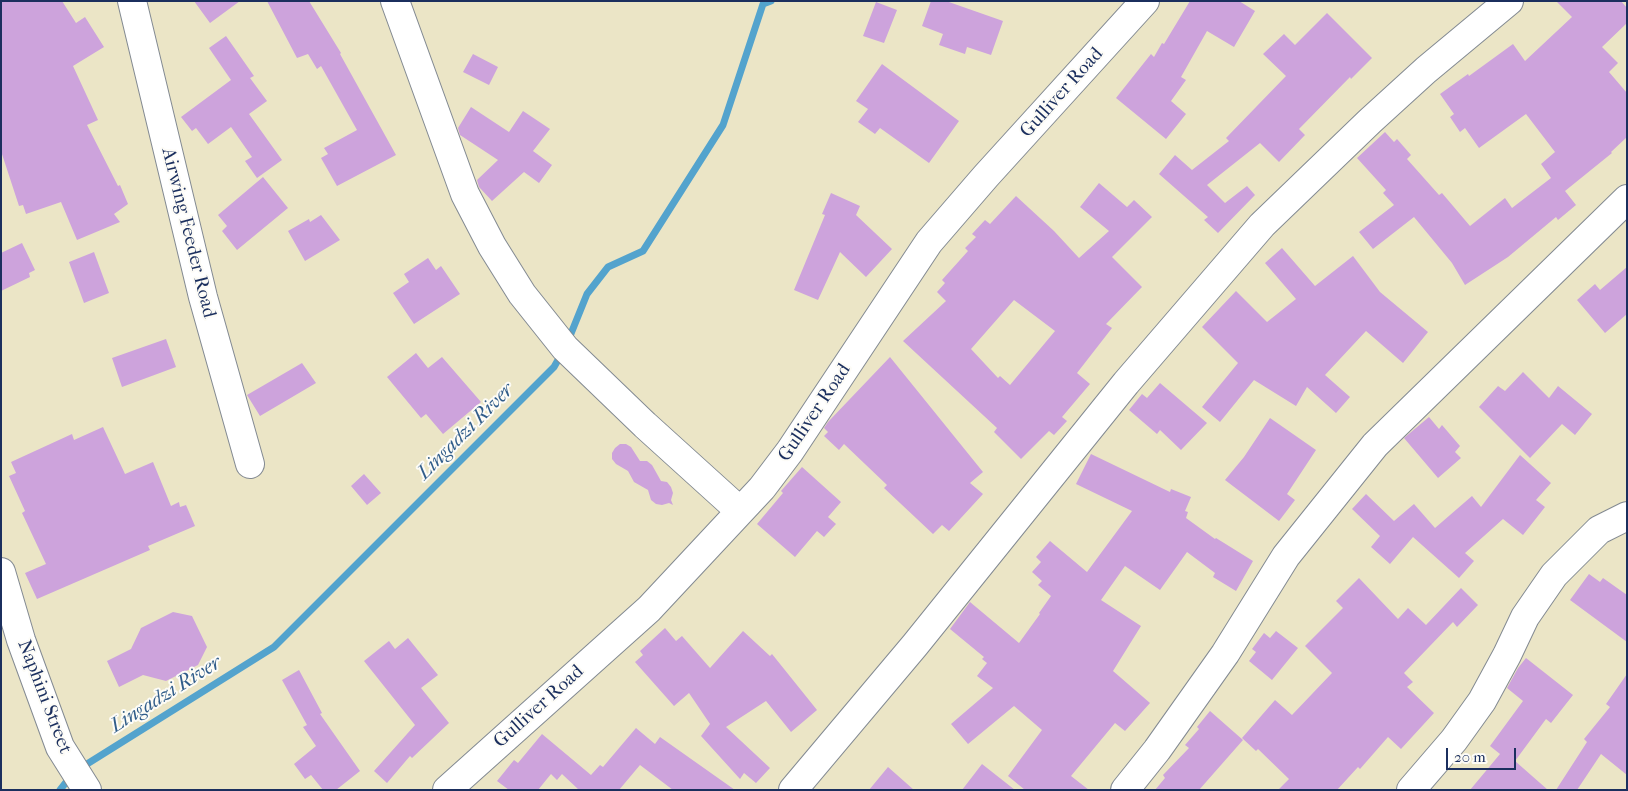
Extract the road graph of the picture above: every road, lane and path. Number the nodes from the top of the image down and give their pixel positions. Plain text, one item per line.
1 (132, 1) edge
2 (395, 1) edge
3 (1145, 1) edge
4 (1509, 1) edge
5 (1627, 199) edge
6 (250, 464) dead end
7 (740, 511) junction
8 (1627, 516) edge
9 (1, 572) edge
10 (87, 790) edge
11 (447, 790) edge
12 (794, 790) edge
13 (1125, 790) edge
14 (1411, 790) edge

1 - 6 street, Airwing Feeder Road
2 - 7 street
3 - 7 street, Gulliver Road
4 - 12 street
5 - 13 street
7 - 11 street, Gulliver Road
8 - 14 street
9 - 10 street, Naphini Street

